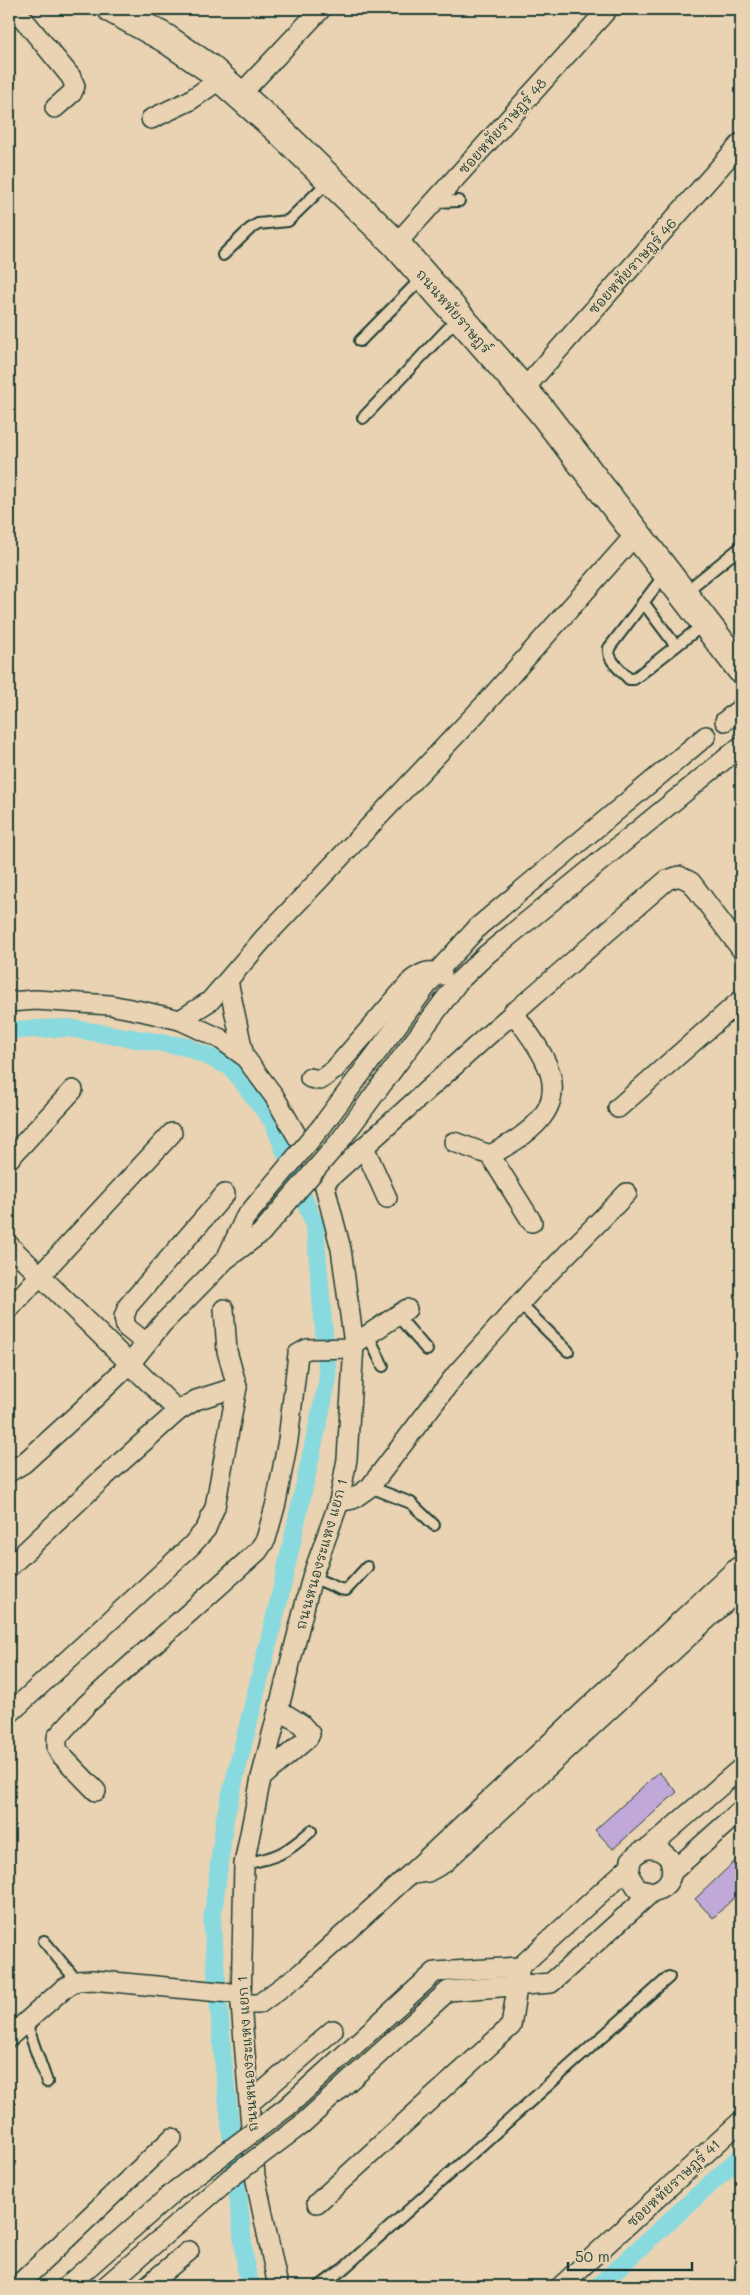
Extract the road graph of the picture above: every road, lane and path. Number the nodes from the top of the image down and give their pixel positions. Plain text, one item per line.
1 (112, 9) edge
2 (321, 9) edge
3 (608, 9) edge
4 (15, 16) edge
5 (231, 87) junction
6 (55, 108) dead end
7 (151, 119) dead end
8 (741, 143) edge
9 (330, 181) junction
10 (458, 201) dead end
11 (434, 202) junction
12 (396, 244) junction
13 (223, 255) dead end
14 (424, 276) junction
15 (459, 317) junction
16 (360, 341) dead end
17 (523, 390) junction
18 (363, 418) dead end
19 (636, 534) junction
20 (741, 547) edge
21 (674, 584) junction
22 (643, 602) junction
23 (705, 624) junction
24 (676, 646) junction
25 (741, 669) edge
26 (741, 708) edge
27 (725, 721) dead end
28 (706, 736) dead end
29 (741, 746) edge
30 (690, 751) junction
31 (710, 773) junction
32 (741, 950) edge
33 (437, 972) junction
34 (228, 981) junction
35 (458, 982) junction
36 (741, 1000) edge
37 (9, 1002) edge
38 (513, 1012) junction
39 (180, 1020) junction
40 (244, 1056) junction
41 (310, 1078) dead end
42 (73, 1090) dead end
43 (618, 1108) dead end
44 (172, 1133) dead end
45 (454, 1142) dead end
46 (364, 1147) junction
47 (490, 1155) junction
48 (9, 1159) edge
49 (324, 1183) junction
50 (627, 1193) dead end
51 (225, 1194) dead end
52 (387, 1198) dead end
53 (532, 1222) dead end
54 (9, 1245) edge
55 (225, 1260) junction
56 (39, 1276) junction
57 (520, 1304) junction
58 (9, 1309) edge
59 (224, 1309) dead end
60 (402, 1312) joint
61 (358, 1342) junction
62 (146, 1343) junction
63 (427, 1350) dead end
64 (568, 1351) dead end
65 (129, 1365) junction
66 (383, 1366) dead end
67 (237, 1387) junction
68 (178, 1411) junction
69 (9, 1472) edge
70 (370, 1487) junction
71 (339, 1502) junction
72 (434, 1525) dead end
73 (9, 1567) edge
74 (367, 1567) dead end
75 (738, 1567) dead end
76 (312, 1577) junction
77 (741, 1588) edge
78 (279, 1710) junction
79 (9, 1714) edge
80 (741, 1768) edge
81 (261, 1778) junction
82 (96, 1791) dead end
83 (741, 1810) edge
84 (311, 1830) dead end
85 (650, 1848) junction
86 (244, 1864) junction
87 (629, 1867) junction
88 (672, 1872) junction
89 (410, 1875) junction
90 (652, 1892) junction
91 (44, 1941) dead end
92 (520, 1966) junction
93 (669, 1977) dead end
94 (77, 1981) junction
95 (519, 1986) junction
96 (241, 1999) junction
97 (25, 2020) junction
98 (333, 2030) dead end
99 (9, 2037) edge
100 (47, 2082) dead end
101 (250, 2103) junction
102 (741, 2121) edge
103 (172, 2138) dead end
104 (317, 2203) dead end
105 (189, 2251) dead end
106 (17, 2286) edge
107 (68, 2286) edge
108 (106, 2286) edge
109 (147, 2286) edge
110 (278, 2286) edge
111 (320, 2286) edge
112 (561, 2286) edge

1 - 5 main road, ถนนหทัยราษฎร์
2 - 5 street
3 - 11 street, ซอยหทัยราษฎร์ 48
4 - 6 street
5 - 7 street
5 - 9 main road, ถนนหทัยราษฎร์
8 - 17 street, ซอยหทัยราษฎร์ 46
9 - 12 main road, ถนนหทัยราษฎร์
9 - 13 lane
10 - 11 lane
11 - 12 street, ซอยหทัยราษฎร์ 48
12 - 14 main road, ถนนหทัยราษฎร์
14 - 15 main road, ถนนหทัยราษฎร์
14 - 16 lane
15 - 17 main road, ถนนหทัยราษฎร์
15 - 18 lane
17 - 19 main road, ถนนหทัยราษฎร์
19 - 21 main road, ถนนหทัยราษฎร์
19 - 34 street
20 - 21 lane
21 - 22 lane
21 - 23 main road, ถนนหทัยราษฎร์
22 - 24 lane
22 - 24 lane
23 - 24 lane
23 - 25 main road, ถนนหทัยราษฎร์
26 - 27 street
28 - 30 street
29 - 31 street
30 - 31 street
30 - 33 street
31 - 35 street
32 - 38 street
33 - 35 street
33 - 41 street
33 - 55 street, bridge
34 - 39 street
34 - 40 street
35 - 55 street, bridge
36 - 43 street
37 - 39 street, ถนนหนองระแหง แยก 1
38 - 46 street
38 - 47 street
39 - 40 street, ถนนหนองระแหง แยก 1
40 - 49 street, ถนนหนองระแหง แยก 1
42 - 48 street
44 - 56 street
45 - 47 street
46 - 49 street
46 - 52 street
47 - 53 street
49 - 61 street, ถนนหนองระแหง แยก 1
50 - 57 street
51 - 62 street
54 - 56 street
55 - 62 street
56 - 58 street
56 - 65 street
57 - 64 lane
57 - 70 street
59 - 67 street
60 - 61 street
60 - 63 lane
61 - 66 lane
61 - 71 street, ถนนหนองระแหง แยก 1
61 - 82 street
62 - 65 street
65 - 68 street
65 - 69 street
67 - 68 street
67 - 79 street
68 - 73 street
70 - 71 street
70 - 72 lane
71 - 76 street, ถนนหนองระแหง แยก 1
74 - 76 lane
75 - 89 street
76 - 78 street, ถนนหนองระแหง แยก 1
77 - 89 street
78 - 81 street, ถนนหนองระแหง แยก 1
78 - 81 street
80 - 85 street
81 - 86 street, ถนนหนองระแหง แยก 1
83 - 88 street
84 - 86 lane
85 - 87 street
85 - 88 street
86 - 96 street, ถนนหนองระแหง แยก 1
87 - 90 street
87 - 92 street
88 - 90 street
89 - 96 street
90 - 95 street
91 - 94 lane
92 - 95 street
92 - 107 street, bridge
93 - 111 lane
94 - 96 street
94 - 97 street
95 - 104 street
95 - 108 street, bridge
96 - 101 street, ถนนหนองระแหง แยก 1
97 - 99 street
97 - 100 lane
98 - 101 street
101 - 110 street, ถนนหนองระแหง แยก 1
102 - 112 street, ซอยหทัยราษฎร์ 41
103 - 106 street
105 - 109 street

